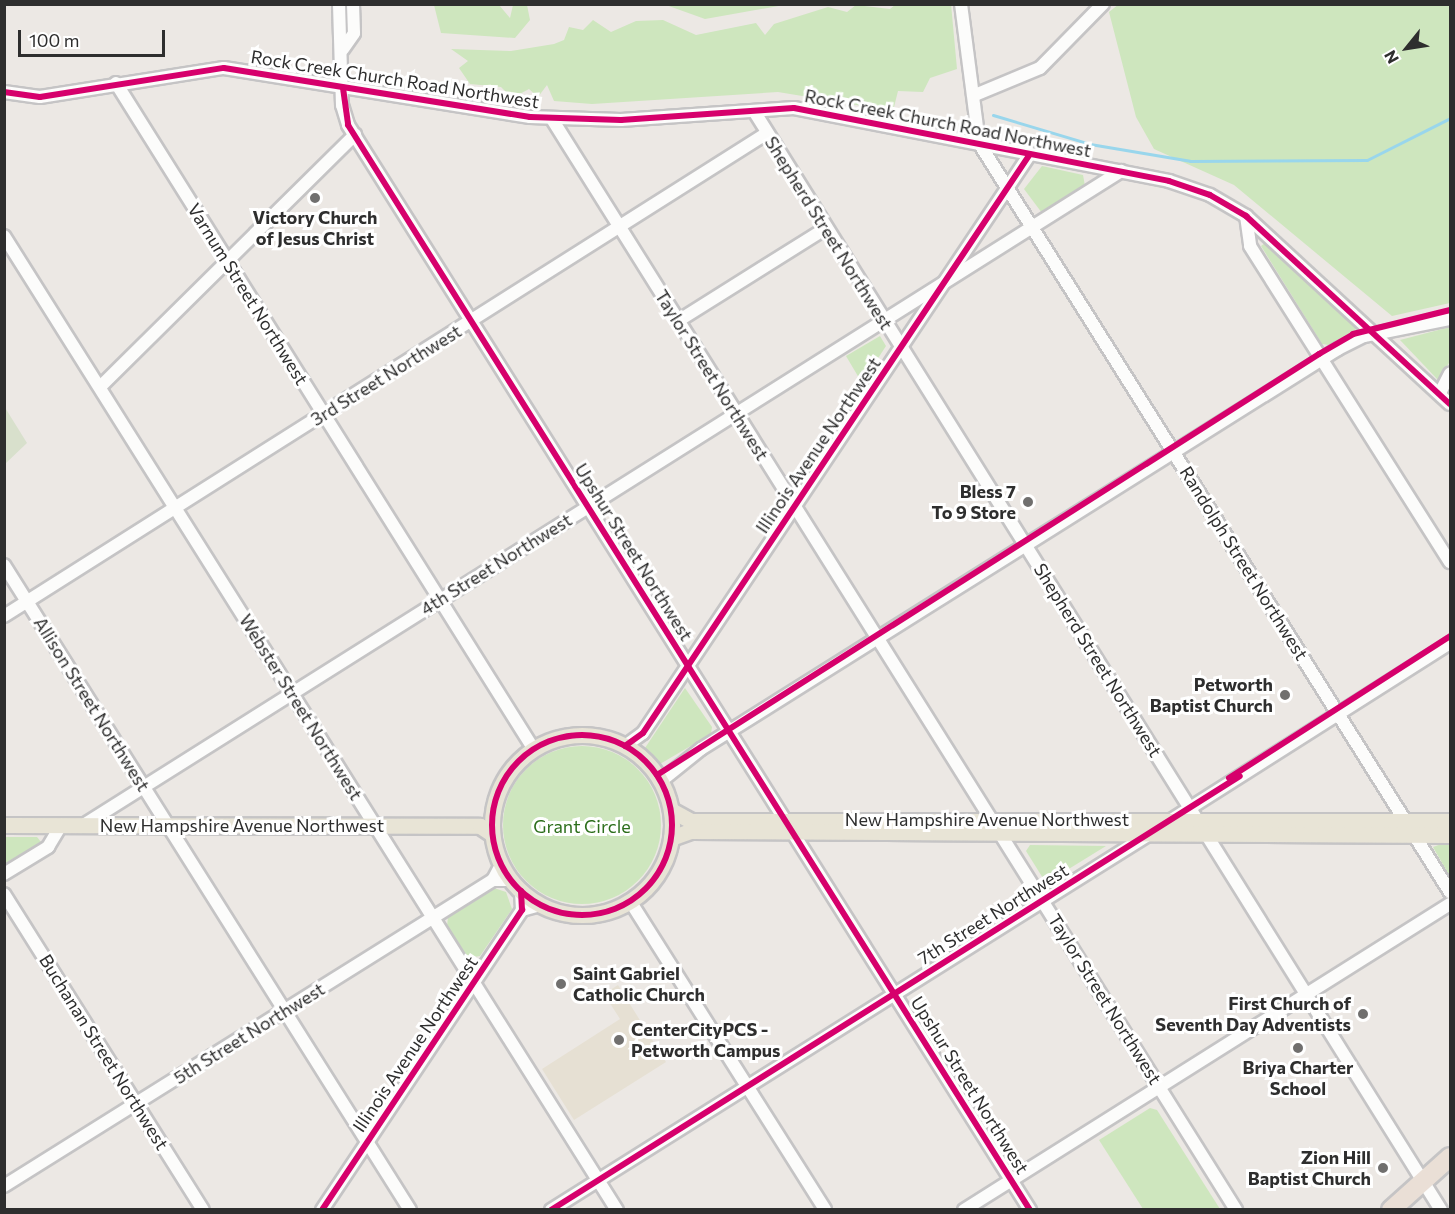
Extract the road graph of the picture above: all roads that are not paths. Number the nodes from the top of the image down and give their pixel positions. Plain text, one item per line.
1 (339, 4) edge
2 (353, 4) edge
3 (961, 4) edge
4 (1103, 4) edge
5 (343, 49) junction
6 (116, 83) junction
7 (343, 88) junction
8 (4, 92) edge
9 (975, 95) junction
10 (754, 111) junction
11 (552, 119) junction
12 (767, 133) junction
13 (354, 135) junction
14 (979, 143) junction
15 (1030, 154) junction
16 (1121, 171) junction
17 (1008, 188) junction
18 (1246, 216) junction
19 (620, 227) junction
20 (1032, 227) junction
21 (826, 228) junction
22 (4, 236) edge
23 (227, 260) junction
24 (947, 279) junction
25 (1450, 319) edge
26 (884, 320) junction
27 (678, 321) junction
28 (472, 322) junction
29 (1378, 333) junction
30 (900, 348) junction
31 (1322, 359) junction
32 (1450, 373) edge
33 (100, 387) junction
34 (1440, 393) junction
35 (1450, 405) edge
36 (736, 413) junction
37 (323, 414) junction
38 (1174, 452) junction
39 (588, 506) junction
40 (794, 507) junction
41 (176, 508) junction
42 (1026, 545) junction
43 (1450, 562) edge
44 (4, 565) edge
45 (440, 600) junction
46 (28, 601) junction
47 (4, 616) edge
48 (878, 639) junction
49 (1450, 643) edge
50 (688, 666) junction
51 (293, 693) junction
52 (1339, 714) junction
53 (729, 732) junction
54 (625, 746) junction
55 (534, 748) junction
56 (661, 781) junction
57 (144, 787) junction
58 (670, 810) junction
59 (783, 819) junction
60 (990, 819) junction
61 (1171, 820) junction
62 (1199, 820) junction
63 (1407, 821) junction
64 (1450, 821) edge
65 (85, 824) junction
66 (4, 825) edge
67 (61, 825) junction
68 (168, 825) junction
69 (375, 826) junction
70 (486, 830) junction
71 (792, 832) junction
72 (999, 833) junction
73 (1149, 834) junction
74 (1416, 835) junction
75 (1450, 835) edge
76 (671, 838) junction
77 (501, 865) junction
78 (4, 874) edge
79 (493, 880) junction
80 (516, 886) junction
81 (1450, 892) edge
82 (4, 894) edge
83 (1043, 900) junction
84 (630, 901) junction
85 (1450, 903) edge
86 (541, 905) junction
87 (522, 910) junction
88 (433, 917) junction
89 (475, 983) junction
90 (894, 993) junction
91 (1308, 993) junction
92 (285, 1010) junction
93 (747, 1086) junction
94 (1159, 1086) junction
95 (136, 1104) junction
96 (368, 1142) junction
97 (1450, 1156) edge
98 (1012, 1179) junction
99 (598, 1180) junction
100 (1424, 1180) junction
101 (4, 1186) edge
102 (203, 1209) edge
103 (322, 1209) edge
104 (410, 1209) edge
105 (550, 1209) edge
106 (617, 1209) edge
107 (825, 1209) edge
108 (964, 1209) edge
109 (1030, 1209) edge
110 (1236, 1209) edge
111 (1390, 1209) edge
112 (1441, 1209) edge

1 - 5 street, Upshur Street Northwest
2 - 5 street
3 - 9 street
4 - 9 street
5 - 7 street, Upshur Street Northwest
6 - 7 street, Rock Creek Church Road Northwest
6 - 8 street, Rock Creek Church Road Northwest
6 - 23 street, Varnum Street Northwest
7 - 11 street, Rock Creek Church Road Northwest
7 - 13 street, Upshur Street Northwest
9 - 14 street
10 - 11 street, Rock Creek Church Road Northwest
10 - 12 street, Shepherd Street Northwest
10 - 14 street, Rock Creek Church Road Northwest
11 - 19 street, Taylor Street Northwest
12 - 19 street, 3rd Street Northwest
12 - 21 street, Shepherd Street Northwest
13 - 23 street
13 - 28 street, Upshur Street Northwest
14 - 15 street, Rock Creek Church Road Northwest
14 - 17 street, Randolph Street Northwest
15 - 16 street, Rock Creek Church Road Northwest
15 - 17 street, Illinois Avenue Northwest
16 - 18 street, Rock Creek Church Road Northwest
16 - 20 street, 4th Street Northwest
17 - 20 street, Randolph Street Northwest
17 - 24 street, Illinois Avenue Northwest
18 - 29 street, Rock Creek Church Road Northwest
18 - 31 street
19 - 27 street, Taylor Street Northwest
19 - 28 street, 3rd Street Northwest
20 - 24 street, 4th Street Northwest
20 - 38 street, Randolph Street Northwest
21 - 26 street, Shepherd Street Northwest
21 - 27 street
22 - 33 street, Webster Street Northwest
23 - 33 street
23 - 37 street, Varnum Street Northwest
24 - 26 street, 4th Street Northwest
24 - 30 street, Illinois Avenue Northwest
25 - 29 street
26 - 30 street, Shepherd Street Northwest
26 - 36 street, 4th Street Northwest
27 - 36 street, Taylor Street Northwest
28 - 37 street, 3rd Street Northwest
28 - 39 street, Upshur Street Northwest
29 - 31 street
29 - 34 street, Rock Creek Church Road Northwest
30 - 40 street, Illinois Avenue Northwest
30 - 42 street, Shepherd Street Northwest
31 - 38 street
31 - 43 street
32 - 34 street
33 - 41 street, Webster Street Northwest
34 - 35 street, Rock Creek Church Road Northwest
36 - 39 street, 4th Street Northwest
36 - 40 street, Taylor Street Northwest
37 - 41 street, 3rd Street Northwest
37 - 45 street, Varnum Street Northwest
38 - 42 street
38 - 52 street, Randolph Street Northwest
39 - 45 street, 4th Street Northwest
39 - 50 street, Upshur Street Northwest
40 - 48 street, Taylor Street Northwest
40 - 50 street, Illinois Avenue Northwest
41 - 46 street, 3rd Street Northwest
41 - 51 street, Webster Street Northwest
42 - 48 street
42 - 62 street, Shepherd Street Northwest
44 - 46 street, Allison Street Northwest
45 - 51 street, 4th Street Northwest
45 - 55 street, Varnum Street Northwest
46 - 47 street, 3rd Street Northwest
46 - 57 street, Allison Street Northwest
48 - 53 street
48 - 60 street, Taylor Street Northwest
49 - 52 street
50 - 53 street, Upshur Street Northwest
50 - 54 street, Illinois Avenue Northwest
51 - 57 street, 4th Street Northwest
51 - 69 street, Webster Street Northwest
52 - 62 street
52 - 63 street, Randolph Street Northwest
53 - 56 street
53 - 59 street, Upshur Street Northwest
54 - 55 main road
54 - 56 main road
55 - 70 main road
56 - 58 main road
57 - 65 street, 4th Street Northwest
57 - 68 street, Allison Street Northwest
58 - 59 main road, New Hampshire Avenue Northwest
58 - 76 main road
59 - 60 main road, New Hampshire Avenue Northwest
59 - 71 street, Upshur Street Northwest
60 - 61 main road, New Hampshire Avenue Northwest
60 - 72 street, Taylor Street Northwest
61 - 62 main road, New Hampshire Avenue Northwest
61 - 73 street, 7th Street Northwest
62 - 63 main road, New Hampshire Avenue Northwest
62 - 73 main road, New Hampshire Avenue Northwest
62 - 74 main road, New Hampshire Avenue Northwest
62 - 91 street, Shepherd Street Northwest
63 - 64 main road, New Hampshire Avenue Northwest
63 - 74 street, Randolph Street Northwest
65 - 67 main road, New Hampshire Avenue Northwest
65 - 68 main road, New Hampshire Avenue Northwest
66 - 67 main road, New Hampshire Avenue Northwest
67 - 78 street
68 - 69 main road, New Hampshire Avenue Northwest
68 - 92 street, Allison Street Northwest
69 - 70 main road, New Hampshire Avenue Northwest
69 - 88 street, Webster Street Northwest
70 - 77 main road
71 - 72 main road, New Hampshire Avenue Northwest
71 - 76 main road, New Hampshire Avenue Northwest
71 - 90 street, Upshur Street Northwest
72 - 73 main road, New Hampshire Avenue Northwest
72 - 83 street, Taylor Street Northwest
73 - 83 street, 7th Street Northwest
74 - 75 main road, New Hampshire Avenue Northwest
74 - 81 street, Randolph Street Northwest
76 - 84 main road
77 - 79 street
77 - 80 main road
79 - 80 street
79 - 88 street, 5th Street Northwest
80 - 86 main road
80 - 87 street
82 - 95 street, Buchanan Street Northwest
83 - 90 street, 7th Street Northwest
83 - 94 street, Taylor Street Northwest
84 - 86 main road
84 - 93 street
85 - 91 street
86 - 87 street
87 - 89 street, Illinois Avenue Northwest
88 - 89 street, Webster Street Northwest
88 - 92 street, 5th Street Northwest
89 - 96 street, Illinois Avenue Northwest
89 - 99 street, Webster Street Northwest
90 - 93 street, 7th Street Northwest
90 - 98 street, Upshur Street Northwest
91 - 94 street
91 - 100 street, Shepherd Street Northwest
92 - 95 street, 5th Street Northwest
92 - 96 street, Allison Street Northwest
93 - 99 street, 7th Street Northwest
93 - 107 street
94 - 98 street
94 - 110 street, Taylor Street Northwest
95 - 101 street, 5th Street Northwest
95 - 102 street, Buchanan Street Northwest
96 - 103 street, Illinois Avenue Northwest
96 - 104 street, Allison Street Northwest
97 - 100 highway
98 - 108 street
98 - 109 street, Upshur Street Northwest
99 - 105 street, 7th Street Northwest
99 - 106 street, Webster Street Northwest
100 - 111 highway
100 - 112 street, Shepherd Street Northwest

